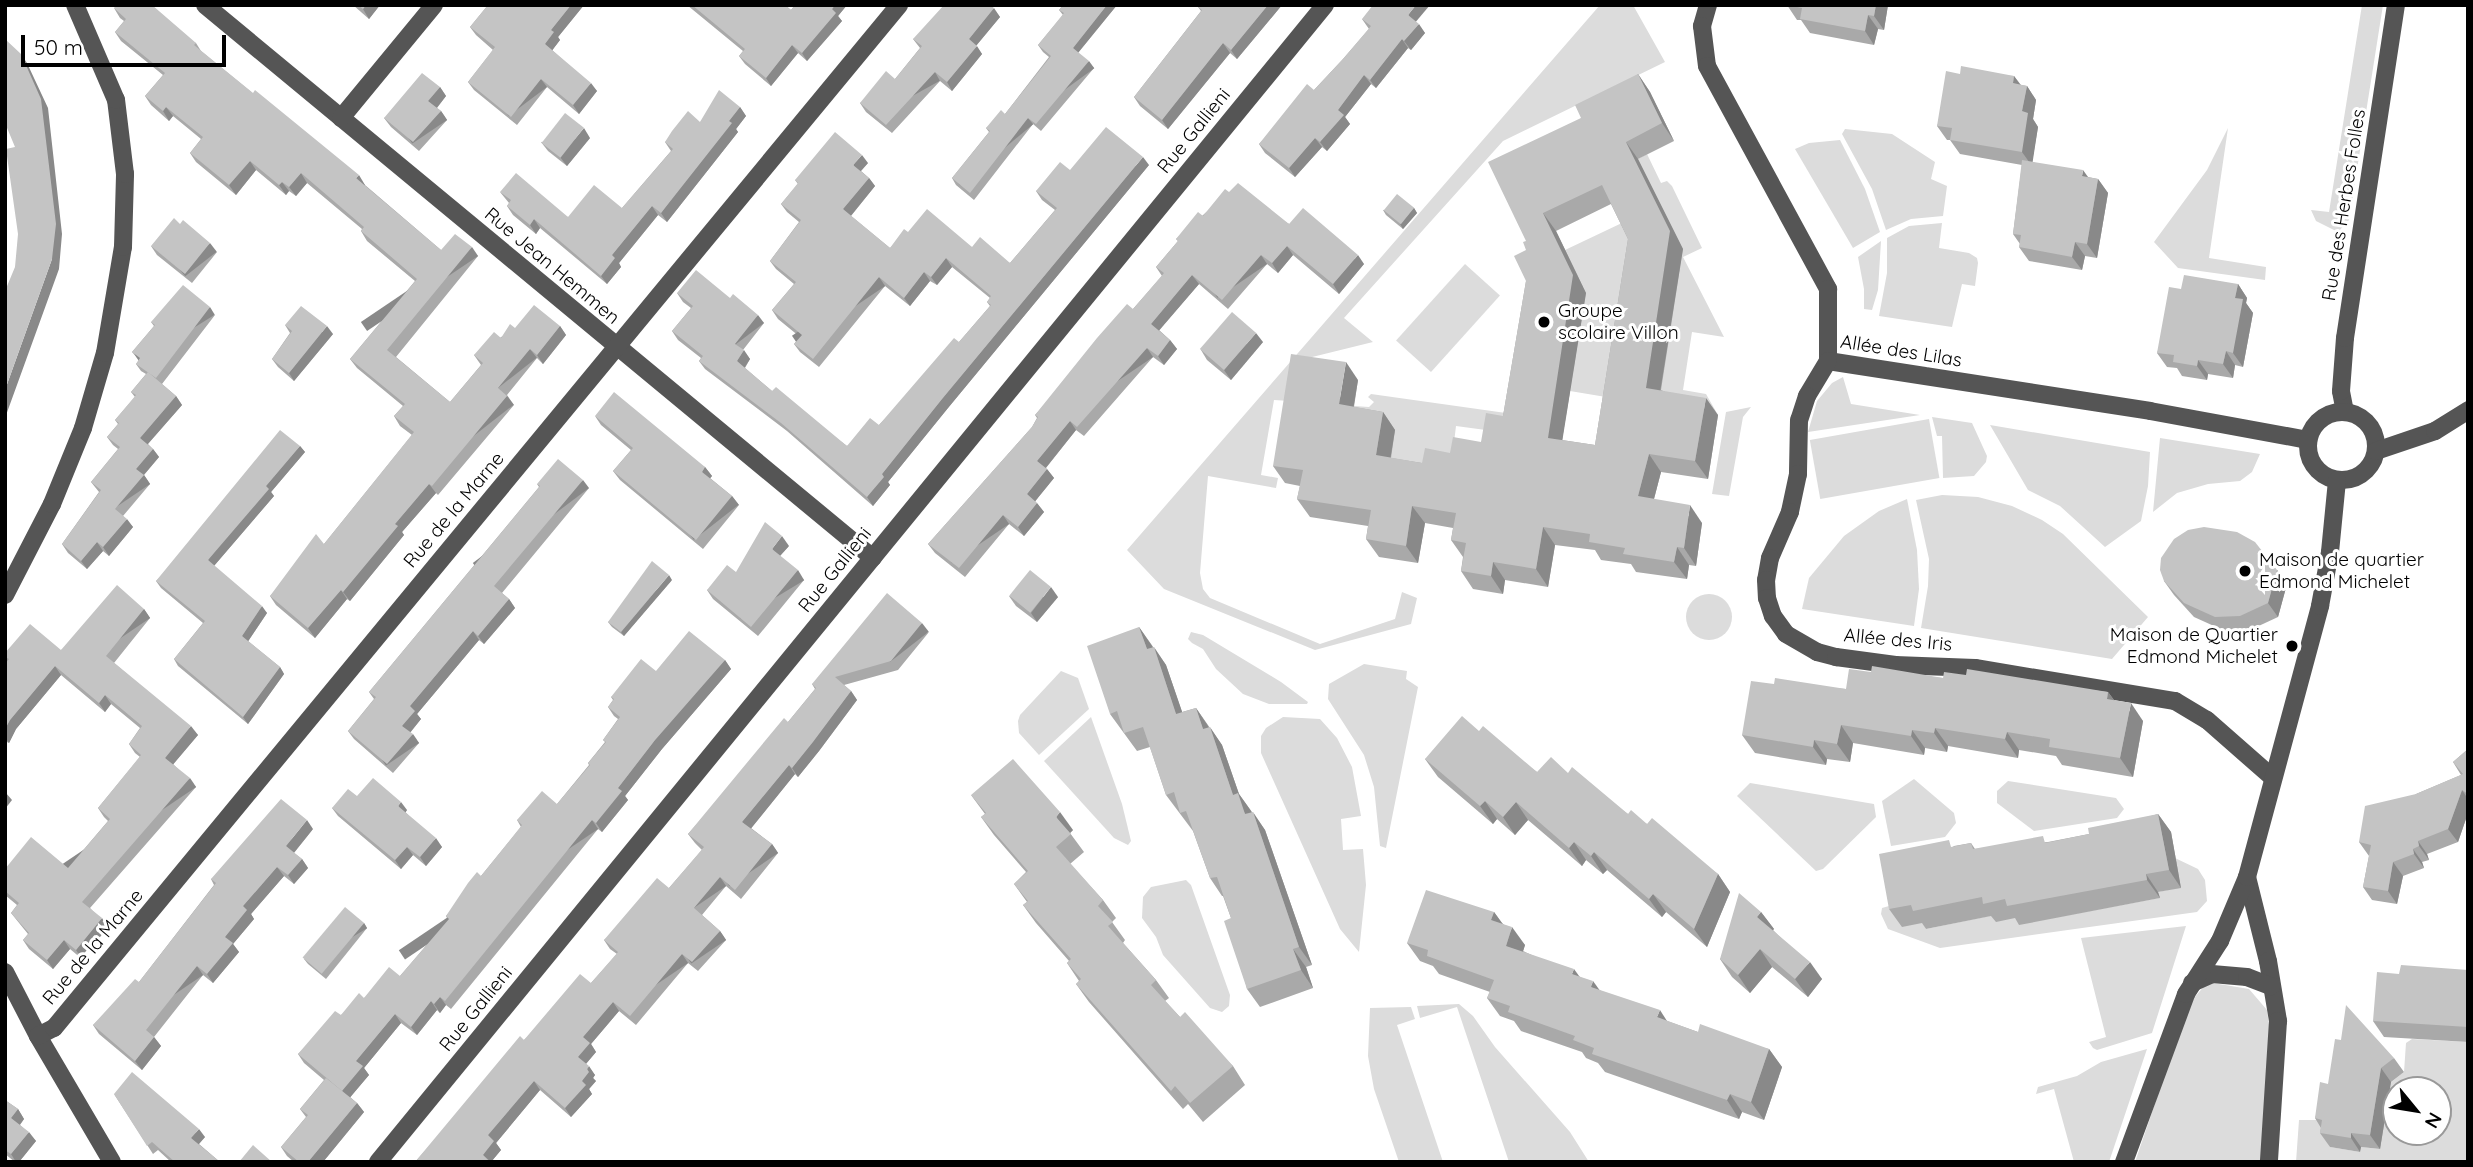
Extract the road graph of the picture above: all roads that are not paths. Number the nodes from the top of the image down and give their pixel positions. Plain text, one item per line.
1 (75, 5) edge
2 (205, 5) edge
3 (434, 5) edge
4 (899, 5) edge
5 (1325, 5) edge
6 (1708, 5) edge
7 (2396, 5) edge
8 (341, 118) junction
9 (617, 347) junction
10 (1828, 361) junction
11 (2468, 410) edge
12 (2345, 412) junction
13 (2308, 440) junction
14 (2376, 451) junction
15 (2337, 480) junction
16 (873, 558) junction
17 (5, 595) edge
18 (2273, 778) junction
19 (2246, 877) junction
20 (5, 972) edge
21 (2192, 983) junction
22 (2271, 986) junction
23 (38, 1036) junction
24 (112, 1162) edge
25 (378, 1162) edge
26 (2124, 1162) edge
27 (2269, 1162) edge

1 - 17 street
2 - 8 street, Rue Jean Hemmen
3 - 8 street
4 - 9 street, Rue de la Marne
5 - 16 street, Rue Gallieni
6 - 10 street, Allée des Lilas
7 - 12 street, Rue des Herbes Folles
8 - 9 street, Rue Jean Hemmen
9 - 16 street, Rue Jean Hemmen
9 - 23 street, Rue de la Marne
10 - 13 street, Allée des Lilas
10 - 18 street, Allée des Iris
11 - 14 street
12 - 13 street
12 - 14 street
13 - 15 street
14 - 15 street
15 - 18 street
16 - 25 street, Rue Gallieni
18 - 19 street
19 - 21 street
19 - 22 street
20 - 23 street
21 - 22 street
21 - 26 street
22 - 27 street
23 - 24 street

